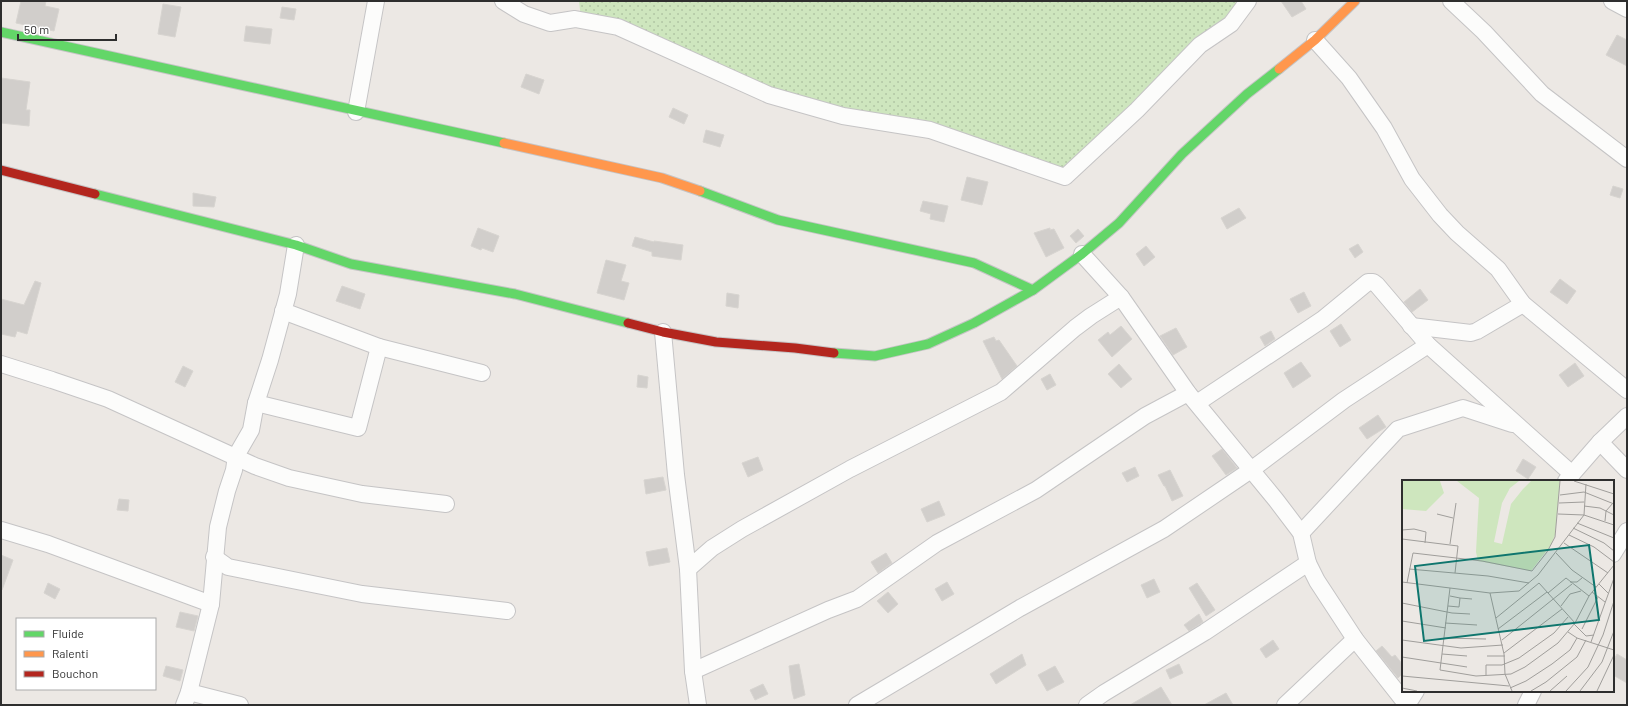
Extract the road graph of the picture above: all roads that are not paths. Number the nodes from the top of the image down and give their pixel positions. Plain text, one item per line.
1 (376, 1) edge
2 (503, 1) edge
3 (1248, 1) edge
4 (1355, 1) edge
5 (1451, 1) edge
6 (1612, 1) edge
7 (1627, 9) edge
8 (1, 32) edge
9 (1314, 40) junction
10 (356, 112) junction
11 (1627, 159) edge
12 (1, 170) edge
13 (296, 245) junction
14 (1082, 254) junction
15 (1033, 290) junction
16 (1121, 297) junction
17 (1523, 304) junction
18 (283, 311) junction
19 (1411, 326) junction
20 (663, 332) junction
21 (1428, 345) junction
22 (379, 347) junction
23 (1, 364) edge
24 (482, 372) dead end
25 (1627, 390) edge
26 (1192, 398) junction
27 (256, 403) junction
28 (1627, 416) edge
29 (1517, 426) junction
30 (1600, 442) junction
31 (236, 456) junction
32 (1251, 470) junction
33 (1627, 470) edge
34 (1569, 478) edge
35 (446, 504) dead end
36 (1, 530) edge
37 (1627, 531) edge
38 (1301, 533) junction
39 (1614, 552) edge
40 (214, 557) junction
41 (1308, 563) junction
42 (688, 569) junction
43 (211, 604) junction
44 (507, 611) dead end
45 (1355, 639) junction
46 (693, 671) junction
47 (1415, 692) edge
48 (1532, 692) edge
49 (186, 699) edge
50 (240, 705) edge
51 (698, 705) edge
52 (857, 705) edge
53 (1087, 705) edge
54 (1285, 705) edge
55 (1407, 705) edge
56 (1526, 705) edge

1 - 10 street
2 - 3 street
4 - 9 street
5 - 11 street
6 - 7 street
8 - 10 street
9 - 14 street
9 - 17 street
10 - 15 street
12 - 13 street
13 - 18 street
13 - 20 street
14 - 15 street
14 - 16 street
15 - 20 street
16 - 26 street
16 - 42 street
17 - 19 street
17 - 25 street
18 - 22 street
18 - 27 street
19 - 21 street
19 - 26 street
20 - 42 street
21 - 29 street
21 - 32 street
22 - 24 street
22 - 27 street
23 - 31 street
26 - 32 street
26 - 46 street
27 - 31 street
28 - 30 street
29 - 34 street
29 - 38 street
30 - 33 street
30 - 34 street
31 - 35 street
31 - 40 street
32 - 38 street
32 - 52 street
36 - 43 street
37 - 39 street
38 - 41 street
40 - 43 street
40 - 44 street
41 - 45 street
41 - 53 street
42 - 46 street
43 - 49 street
45 - 54 street
45 - 55 street
46 - 51 street
47 - 55 street
48 - 56 street
49 - 50 street

